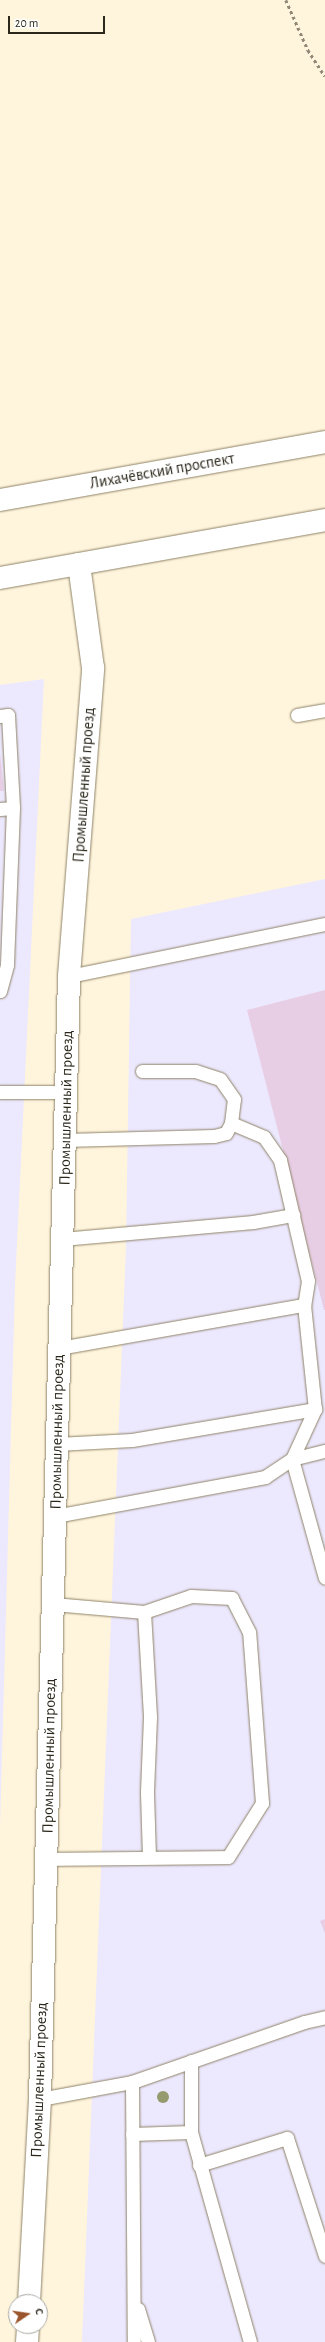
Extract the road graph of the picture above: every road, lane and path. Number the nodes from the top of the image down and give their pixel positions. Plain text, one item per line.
1 (286, 0) edge
2 (325, 76) edge
3 (325, 442) edge
4 (0, 500) edge
5 (325, 520) edge
6 (79, 564) junction
7 (0, 578) edge
8 (325, 710) edge
9 (296, 715) dead end
10 (0, 716) edge
11 (13, 808) junction
12 (0, 809) edge
13 (5, 903) edge
14 (325, 924) edge
15 (69, 976) junction
16 (0, 991) edge
17 (142, 1071) dead end
18 (0, 1092) edge
19 (66, 1092) junction
20 (232, 1124) junction
21 (65, 1140) junction
22 (293, 1215) junction
23 (62, 1239) junction
24 (304, 1305) junction
25 (59, 1348) junction
26 (315, 1408) junction
27 (57, 1444) junction
28 (325, 1451) edge
29 (292, 1459) junction
30 (55, 1516) junction
31 (325, 1578) edge
32 (53, 1604) junction
33 (144, 1612) junction
34 (149, 1857) junction
35 (46, 1859) junction
36 (325, 2017) edge
37 (190, 2061) junction
38 (132, 2082) junction
39 (40, 2099) junction
40 (191, 2132) junction
41 (132, 2134) junction
42 (199, 2165) junction
43 (325, 2256) edge
44 (29, 2294) edge
45 (134, 2294) junction
46 (134, 2342) edge
47 (148, 2342) edge
48 (250, 2342) edge

1 - 2 path
3 - 4 street, Лихачёвский проспект
5 - 6 street
6 - 7 street
6 - 15 street, Промышленный проезд
8 - 9 lane
10 - 11 lane
11 - 12 lane
11 - 13 lane
13 - 16 lane
14 - 15 lane
15 - 19 street, Промышленный проезд
17 - 20 lane
18 - 19 lane
19 - 21 street, Промышленный проезд
20 - 21 lane
20 - 22 lane
21 - 23 street, Промышленный проезд
22 - 23 lane
22 - 24 lane
23 - 25 street, Промышленный проезд
24 - 25 lane
24 - 26 lane
25 - 27 street, Промышленный проезд
26 - 27 lane
26 - 29 lane
27 - 30 street, Промышленный проезд
28 - 29 lane
29 - 30 lane
29 - 31 lane
30 - 32 street, Промышленный проезд
32 - 33 lane
32 - 35 street, Промышленный проезд
33 - 34 lane
33 - 34 lane
34 - 35 lane
35 - 39 street, Промышленный проезд
36 - 37 lane
37 - 38 lane
37 - 40 lane
38 - 39 lane
38 - 41 lane
39 - 44 street, Промышленный проезд
40 - 41 lane
40 - 42 lane
41 - 45 lane
42 - 43 lane
42 - 48 lane
45 - 46 lane
45 - 47 lane

